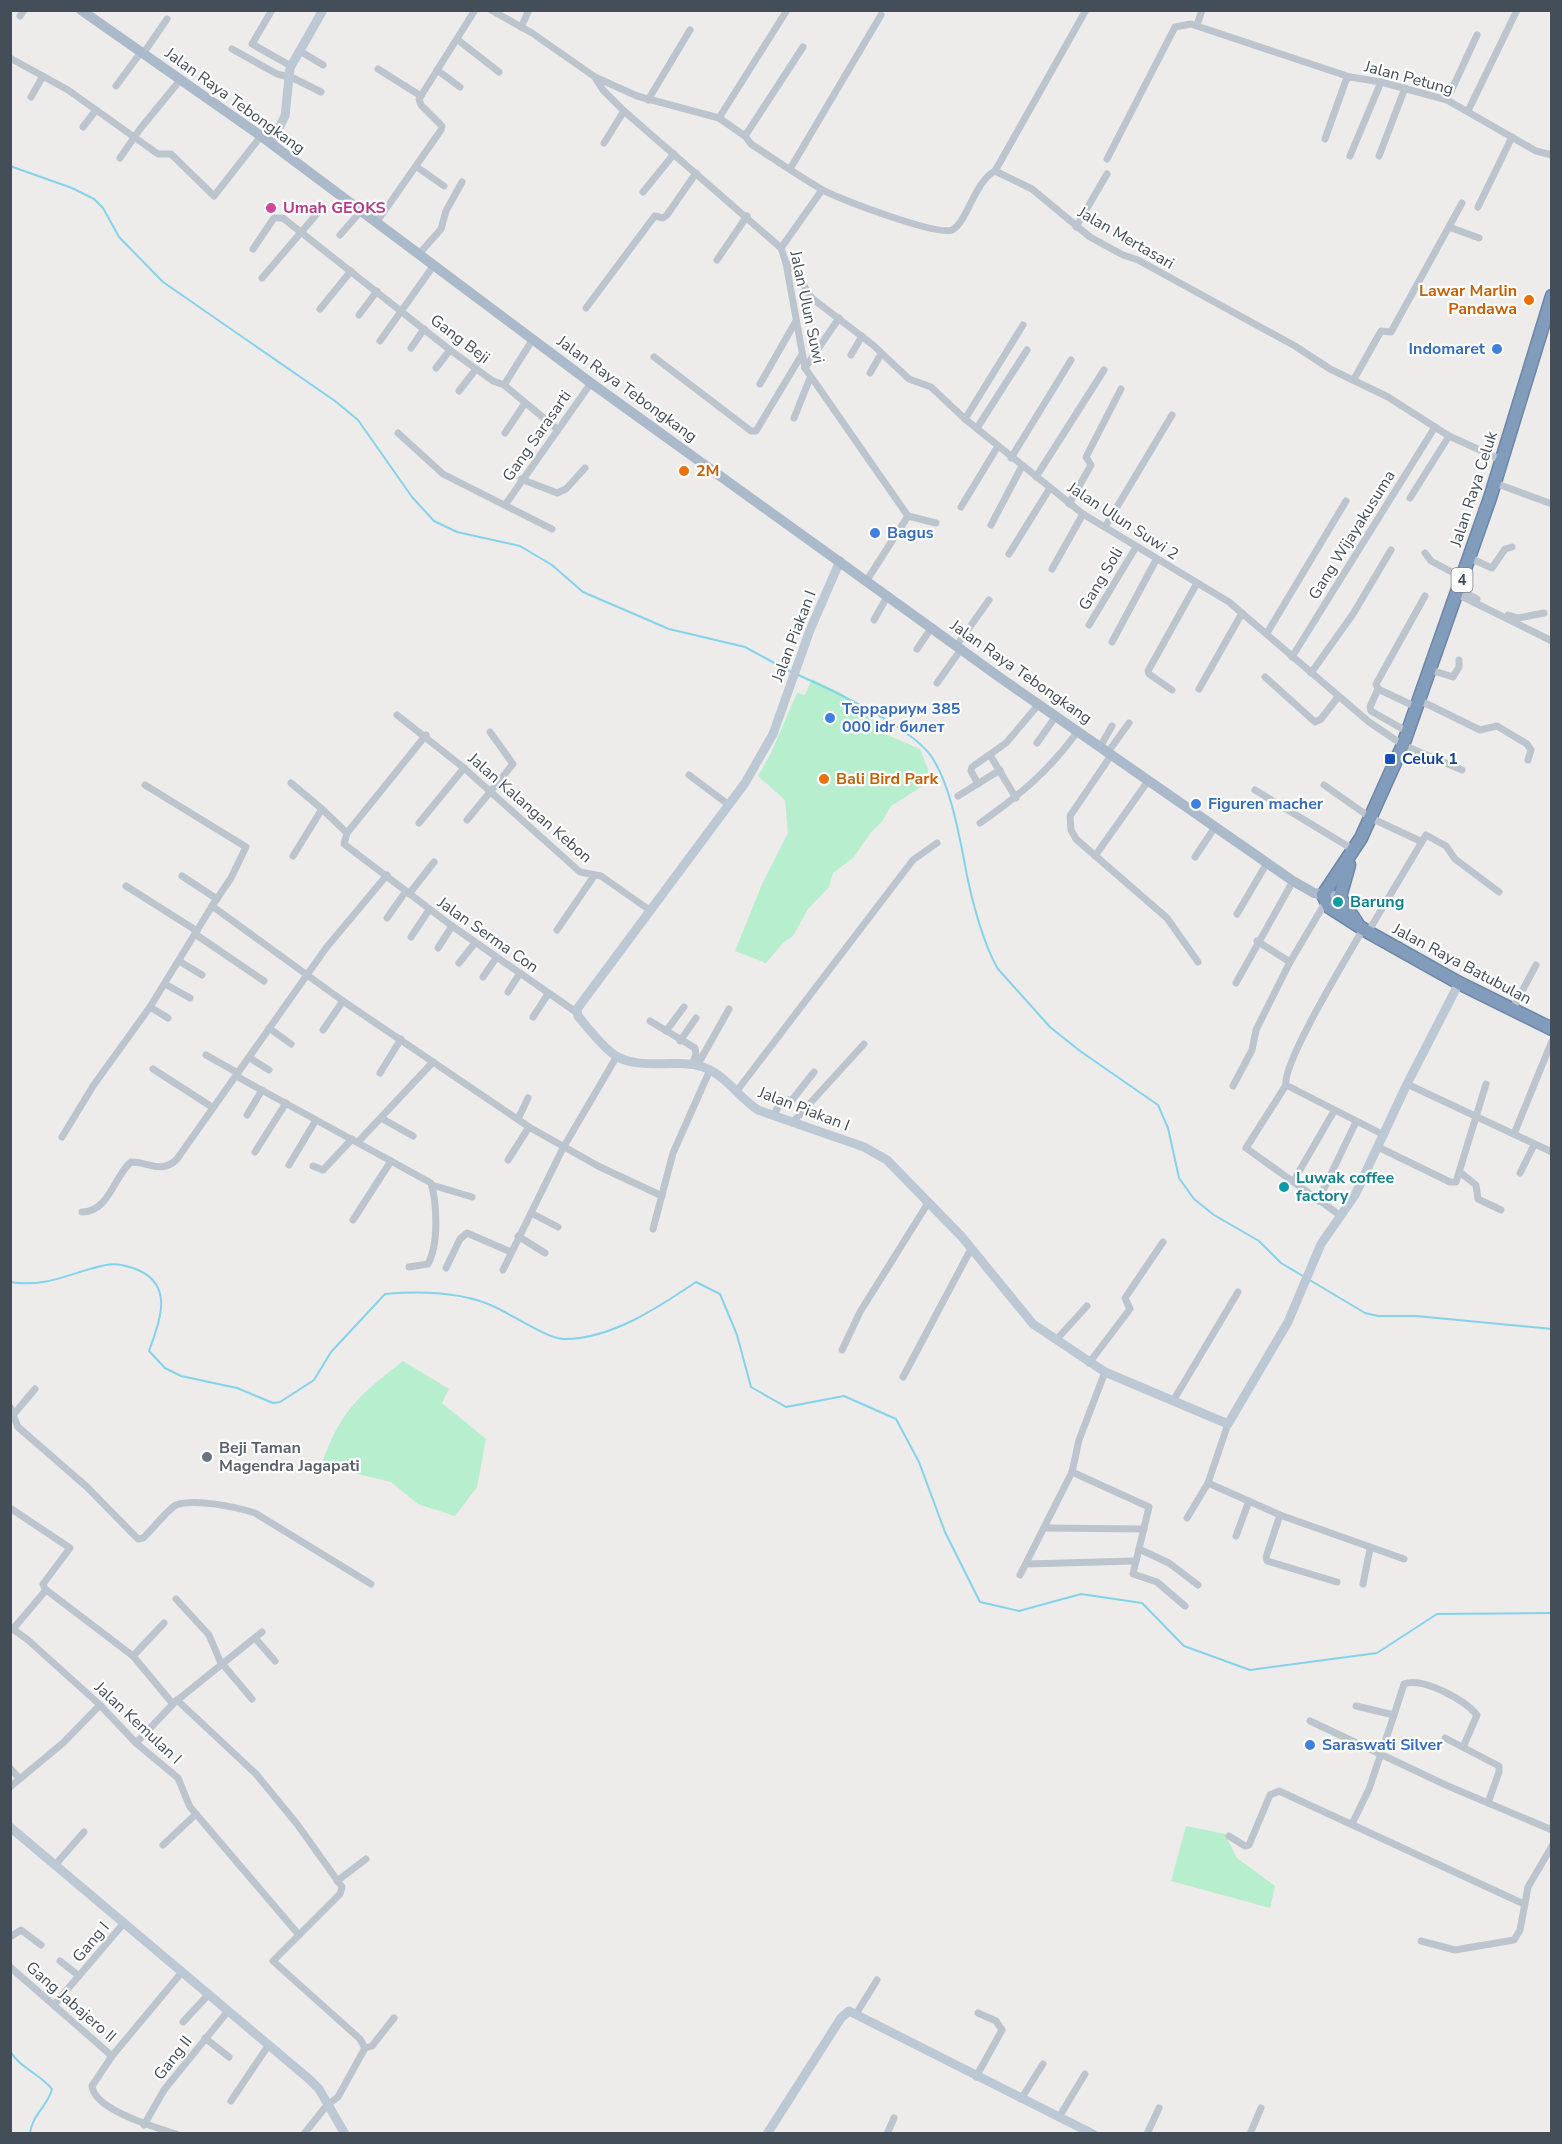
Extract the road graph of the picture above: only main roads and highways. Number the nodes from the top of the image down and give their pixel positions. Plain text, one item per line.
1 (81, 10) edge
2 (1551, 296) edge
3 (1353, 853) junction
4 (1340, 897) junction
5 (1324, 899) junction
6 (1363, 929) junction
7 (1551, 1029) edge

1 - 5 main road, Jalan Raya Tebongkang
2 - 3 highway, Jalan Raya Celuk / 4
3 - 4 highway, Jalan Raya Celuk / 4
3 - 5 highway, Jalan Raya Celuk / 4
4 - 5 main road, Jalan Raya Tebongkang
4 - 6 highway, Jalan Raya Batubulan
5 - 6 highway, Jalan Raya Batubulan
6 - 7 highway, Jalan Raya Batubulan

